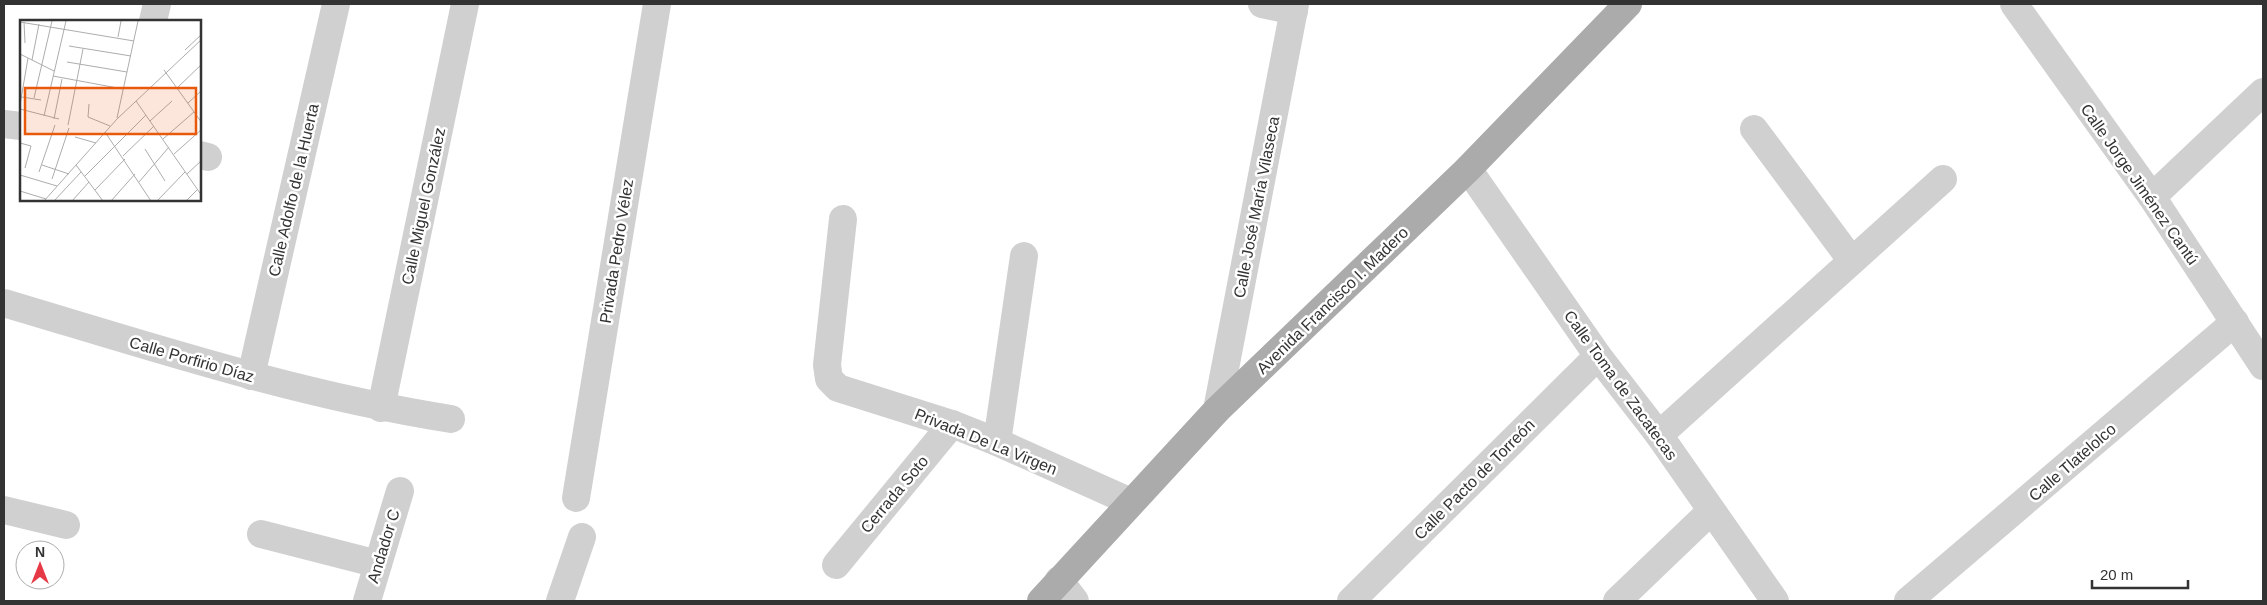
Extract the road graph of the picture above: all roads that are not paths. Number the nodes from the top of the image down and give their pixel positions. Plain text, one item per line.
1 (157, 4) edge
2 (336, 4) edge
3 (465, 4) edge
4 (657, 4) edge
5 (1262, 4) edge
6 (1628, 4) edge
7 (2016, 5) edge
8 (1295, 7) edge
9 (153, 20) edge
10 (2263, 92) edge
11 (4, 124) edge
12 (20, 126) edge
13 (1754, 129) dead end
14 (1468, 169) junction
15 (1943, 179) dead end
16 (2152, 197) junction
17 (843, 219) dead end
18 (1024, 256) dead end
19 (1852, 261) junction
20 (4, 303) edge
21 (2235, 322) junction
22 (1598, 356) junction
23 (2263, 366) edge
24 (251, 376) junction
25 (381, 408) junction
26 (1217, 410) junction
27 (451, 419) dead end
28 (952, 424) junction
29 (1659, 435) junction
30 (997, 442) junction
31 (400, 491) dead end
32 (576, 498) dead end
33 (1131, 502) junction
34 (4, 510) edge
35 (1711, 511) junction
36 (66, 525) dead end
37 (261, 534) dead end
38 (582, 537) dead end
39 (378, 564) junction
40 (836, 565) dead end
41 (1067, 591) edge
42 (366, 601) edge
43 (560, 601) edge
44 (1042, 601) edge
45 (1351, 601) edge
46 (1617, 601) edge
47 (1775, 601) edge
48 (1908, 601) edge

1 - 9 street
2 - 24 street, Calle Adolfo de la Huerta
3 - 25 street, Calle Miguel González
4 - 32 street, Privada Pedro Vélez
5 - 8 street
6 - 14 main road, Avenida Francisco I. Madero
7 - 16 street, Calle Jorge Jiménez Cantú
8 - 26 street, Calle José María Vilaseca
10 - 16 street
11 - 12 street
13 - 19 street
14 - 22 street, Calle Toma de Zacatecas
14 - 26 main road, Avenida Francisco I. Madero
15 - 19 street
16 - 21 street, Calle Jorge Jiménez Cantú
17 - 28 street, Privada De La Virgen
18 - 30 street
19 - 29 street
20 - 24 street, Calle Porfirio Díaz
21 - 23 street, Calle Jorge Jiménez Cantú
21 - 48 street, Calle Tlatelolco
22 - 29 street, Calle Toma de Zacatecas
22 - 45 street, Calle Pacto de Torreón
24 - 25 street, Calle Porfirio Díaz
25 - 27 street, Calle Porfirio Díaz
26 - 33 main road, Avenida Francisco I. Madero
28 - 30 street, Privada De La Virgen
28 - 40 street, Cerrada Soto
29 - 35 street, Calle Toma de Zacatecas
30 - 33 street, Privada De La Virgen
31 - 39 street, Andador C
33 - 41 main road, Avenida Francisco I. Madero
34 - 36 street
35 - 46 street
35 - 47 street, Calle Toma de Zacatecas
37 - 39 street
38 - 43 street
39 - 42 street, Andador C
41 - 44 main road, Avenida Francisco I. Madero

